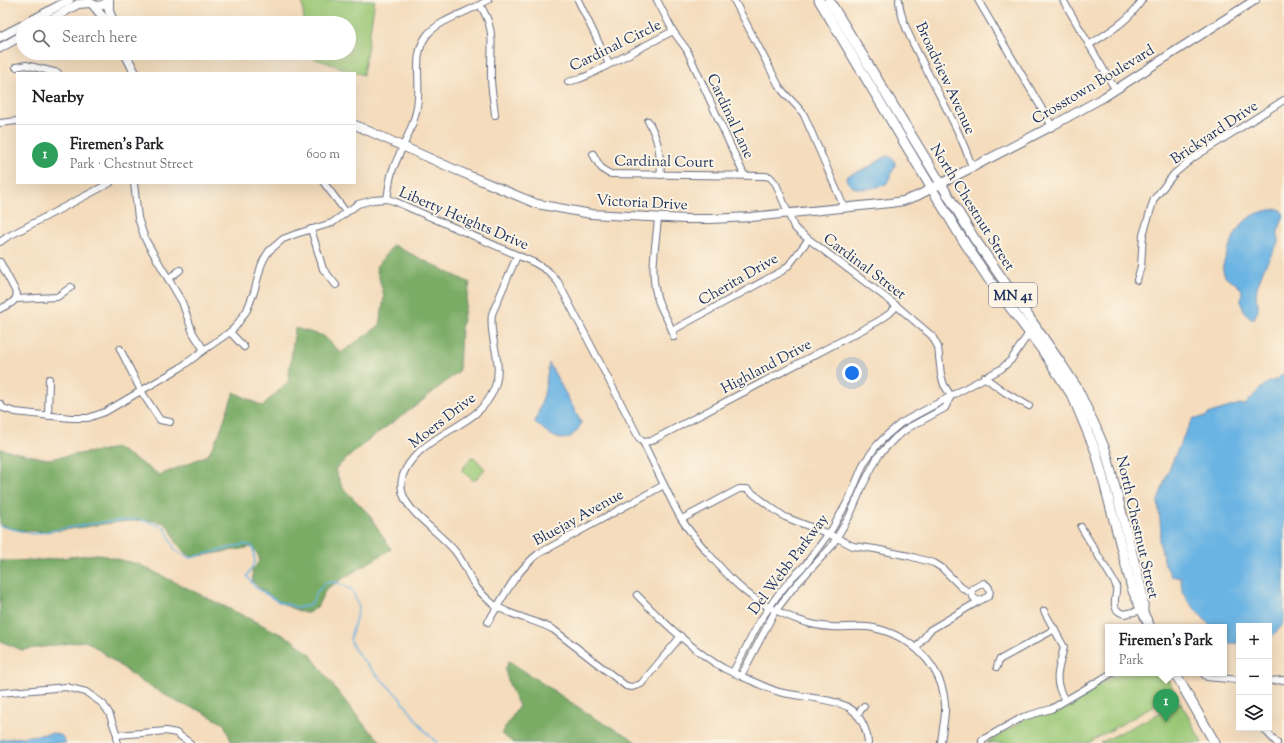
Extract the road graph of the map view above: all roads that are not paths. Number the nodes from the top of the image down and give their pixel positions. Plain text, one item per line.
1 (69, 0) edge
2 (109, 0) edge
3 (488, 0) edge
4 (578, 0) edge
5 (657, 0) edge
6 (734, 0) edge
7 (819, 0) edge
8 (829, 0) edge
9 (899, 0) edge
10 (978, 0) edge
11 (1063, 0) edge
12 (1142, 0) edge
13 (1255, 0) edge
14 (89, 2) edge
15 (480, 5) junction
16 (40, 16) edge
17 (57, 16) edge
18 (102, 16) edge
19 (111, 16) edge
20 (16, 29) edge
21 (673, 31) junction
22 (0, 37) edge
23 (16, 39) edge
24 (1089, 45) junction
25 (0, 48) edge
26 (128, 60) edge
27 (609, 64) junction
28 (16, 68) dead end
29 (54, 72) edge
30 (134, 72) edge
31 (568, 82) dead end
32 (1116, 89) junction
33 (1284, 100) edge
34 (496, 115) dead end
35 (16, 120) edge
36 (648, 121) dead end
37 (0, 124) edge
38 (356, 125) edge
39 (1052, 126) junction
40 (403, 147) junction
41 (593, 154) dead end
42 (972, 167) junction
43 (660, 175) junction
44 (744, 175) junction
45 (108, 184) edge
46 (134, 184) edge
47 (325, 184) edge
48 (936, 186) junction
49 (387, 200) junction
50 (844, 207) junction
51 (346, 212) junction
52 (788, 213) junction
53 (658, 218) junction
54 (311, 229) junction
55 (808, 240) junction
56 (0, 242) edge
57 (518, 256) junction
58 (0, 262) edge
59 (180, 270) dead end
60 (168, 279) junction
61 (1137, 280) dead end
62 (336, 285) dead end
63 (71, 287) dead end
64 (16, 299) junction
65 (897, 306) junction
66 (0, 309) edge
67 (673, 330) junction
68 (230, 332) junction
69 (1029, 333) junction
70 (674, 337) dead end
71 (244, 347) dead end
72 (120, 349) dead end
73 (204, 350) junction
74 (984, 377) junction
75 (49, 379) dead end
76 (141, 391) junction
77 (951, 396) junction
78 (0, 404) edge
79 (1029, 406) dead end
80 (48, 416) junction
81 (170, 422) dead end
82 (643, 442) junction
83 (664, 485) junction
84 (682, 519) junction
85 (1081, 527) dead end
86 (829, 534) junction
87 (836, 538) junction
88 (972, 594) junction
89 (637, 595) dead end
90 (979, 601) junction
91 (498, 606) junction
92 (769, 607) junction
93 (776, 610) junction
94 (1143, 610) junction
95 (1044, 611) dead end
96 (488, 622) dead end
97 (1149, 624) edge
98 (1055, 629) junction
99 (681, 636) junction
100 (916, 648) junction
101 (997, 667) dead end
102 (733, 672) junction
103 (741, 676) junction
104 (1107, 676) edge
105 (1178, 676) edge
106 (1206, 676) edge
107 (1236, 680) edge
108 (1284, 680) edge
109 (1272, 681) edge
110 (0, 693) edge
111 (1065, 700) junction
112 (864, 706) dead end
113 (857, 715) junction
114 (1266, 731) edge
115 (117, 735) junction
116 (117, 743) edge
117 (190, 743) edge
118 (868, 743) edge
119 (941, 743) edge
120 (982, 743) edge
121 (1214, 743) edge
122 (1277, 743) edge

1 - 16 street
2 - 14 street
2 - 19 street
3 - 15 street
4 - 27 street
5 - 21 street, Cardinal Lane
6 - 50 street
7 - 48 main road, North Chestnut Street / MN 41
8 - 48 main road, North Chestnut Street / MN 41
9 - 42 street, Broadview Avenue
10 - 39 street
11 - 24 street
12 - 24 street
13 - 32 street, Crosstown Boulevard
14 - 17 street
14 - 18 street
15 - 34 street
15 - 40 street
20 - 22 street
21 - 27 street, Cardinal Circle
21 - 44 street, Cardinal Lane
23 - 25 street
24 - 32 street
26 - 30 street
27 - 31 street, Cardinal Circle
28 - 29 street
32 - 39 street, Crosstown Boulevard
33 - 61 street, Brickyard Drive
35 - 37 street
36 - 43 street
38 - 40 street, Victoria Drive
39 - 42 street, Crosstown Boulevard
40 - 49 street
40 - 53 street, Victoria Drive
41 - 43 street, Cardinal Court
42 - 48 street, Crosstown Boulevard
43 - 44 street, Cardinal Court
44 - 52 street, Cardinal Lane
45 - 56 street
46 - 60 street
47 - 51 street
48 - 50 street, Victoria Drive
48 - 69 main road, North Chestnut Street / MN 41
48 - 94 main road, North Chestnut Street / MN 41
49 - 51 street, Liberty Heights Drive
49 - 57 street, Liberty Heights Drive
50 - 52 street, Victoria Drive
51 - 54 street, Liberty Heights Drive
52 - 53 street, Victoria Drive
52 - 55 street, Cardinal Street
53 - 67 street
54 - 62 street
54 - 68 street, Liberty Heights Drive
55 - 65 street, Cardinal Street
55 - 67 street, Cherita Drive
57 - 82 street, Liberty Heights Drive
57 - 91 street, Moers Drive
58 - 64 street
59 - 60 street
60 - 73 street
63 - 64 street
64 - 66 street
65 - 77 street, Cardinal Street
65 - 82 street, Highland Drive
67 - 70 street
68 - 71 street
68 - 73 street, Liberty Heights Drive
69 - 74 street, Del Webb Parkway
69 - 94 main road, North Chestnut Street / MN 41
72 - 76 street
73 - 76 street, Liberty Heights Drive
74 - 77 street, Del Webb Parkway
74 - 79 street
75 - 80 street
76 - 80 street, Liberty Heights Drive
76 - 81 street
77 - 86 street, Del Webb Parkway
77 - 87 street, Del Webb Parkway
78 - 80 street, Liberty Heights Drive
82 - 83 street
83 - 84 street
83 - 91 street, Bluejay Avenue
84 - 86 street
84 - 92 street
85 - 94 street
86 - 87 street
86 - 92 street, Del Webb Parkway
87 - 88 street
87 - 93 street, Del Webb Parkway
88 - 90 street
88 - 90 street
89 - 99 street
90 - 100 street
91 - 96 street, Bluejay Avenue
91 - 99 street, Moers Drive
92 - 93 street
92 - 102 street, Del Webb Parkway
93 - 100 street
93 - 103 street, Del Webb Parkway
94 - 97 main road, MN 41
95 - 98 street
98 - 101 street
98 - 111 street
99 - 102 street
100 - 119 street
102 - 103 street
103 - 113 street
104 - 111 street
105 - 121 main road
106 - 107 street
108 - 109 street
110 - 115 street
111 - 120 street
112 - 113 street
113 - 118 street
114 - 122 street
115 - 116 street
115 - 117 street

